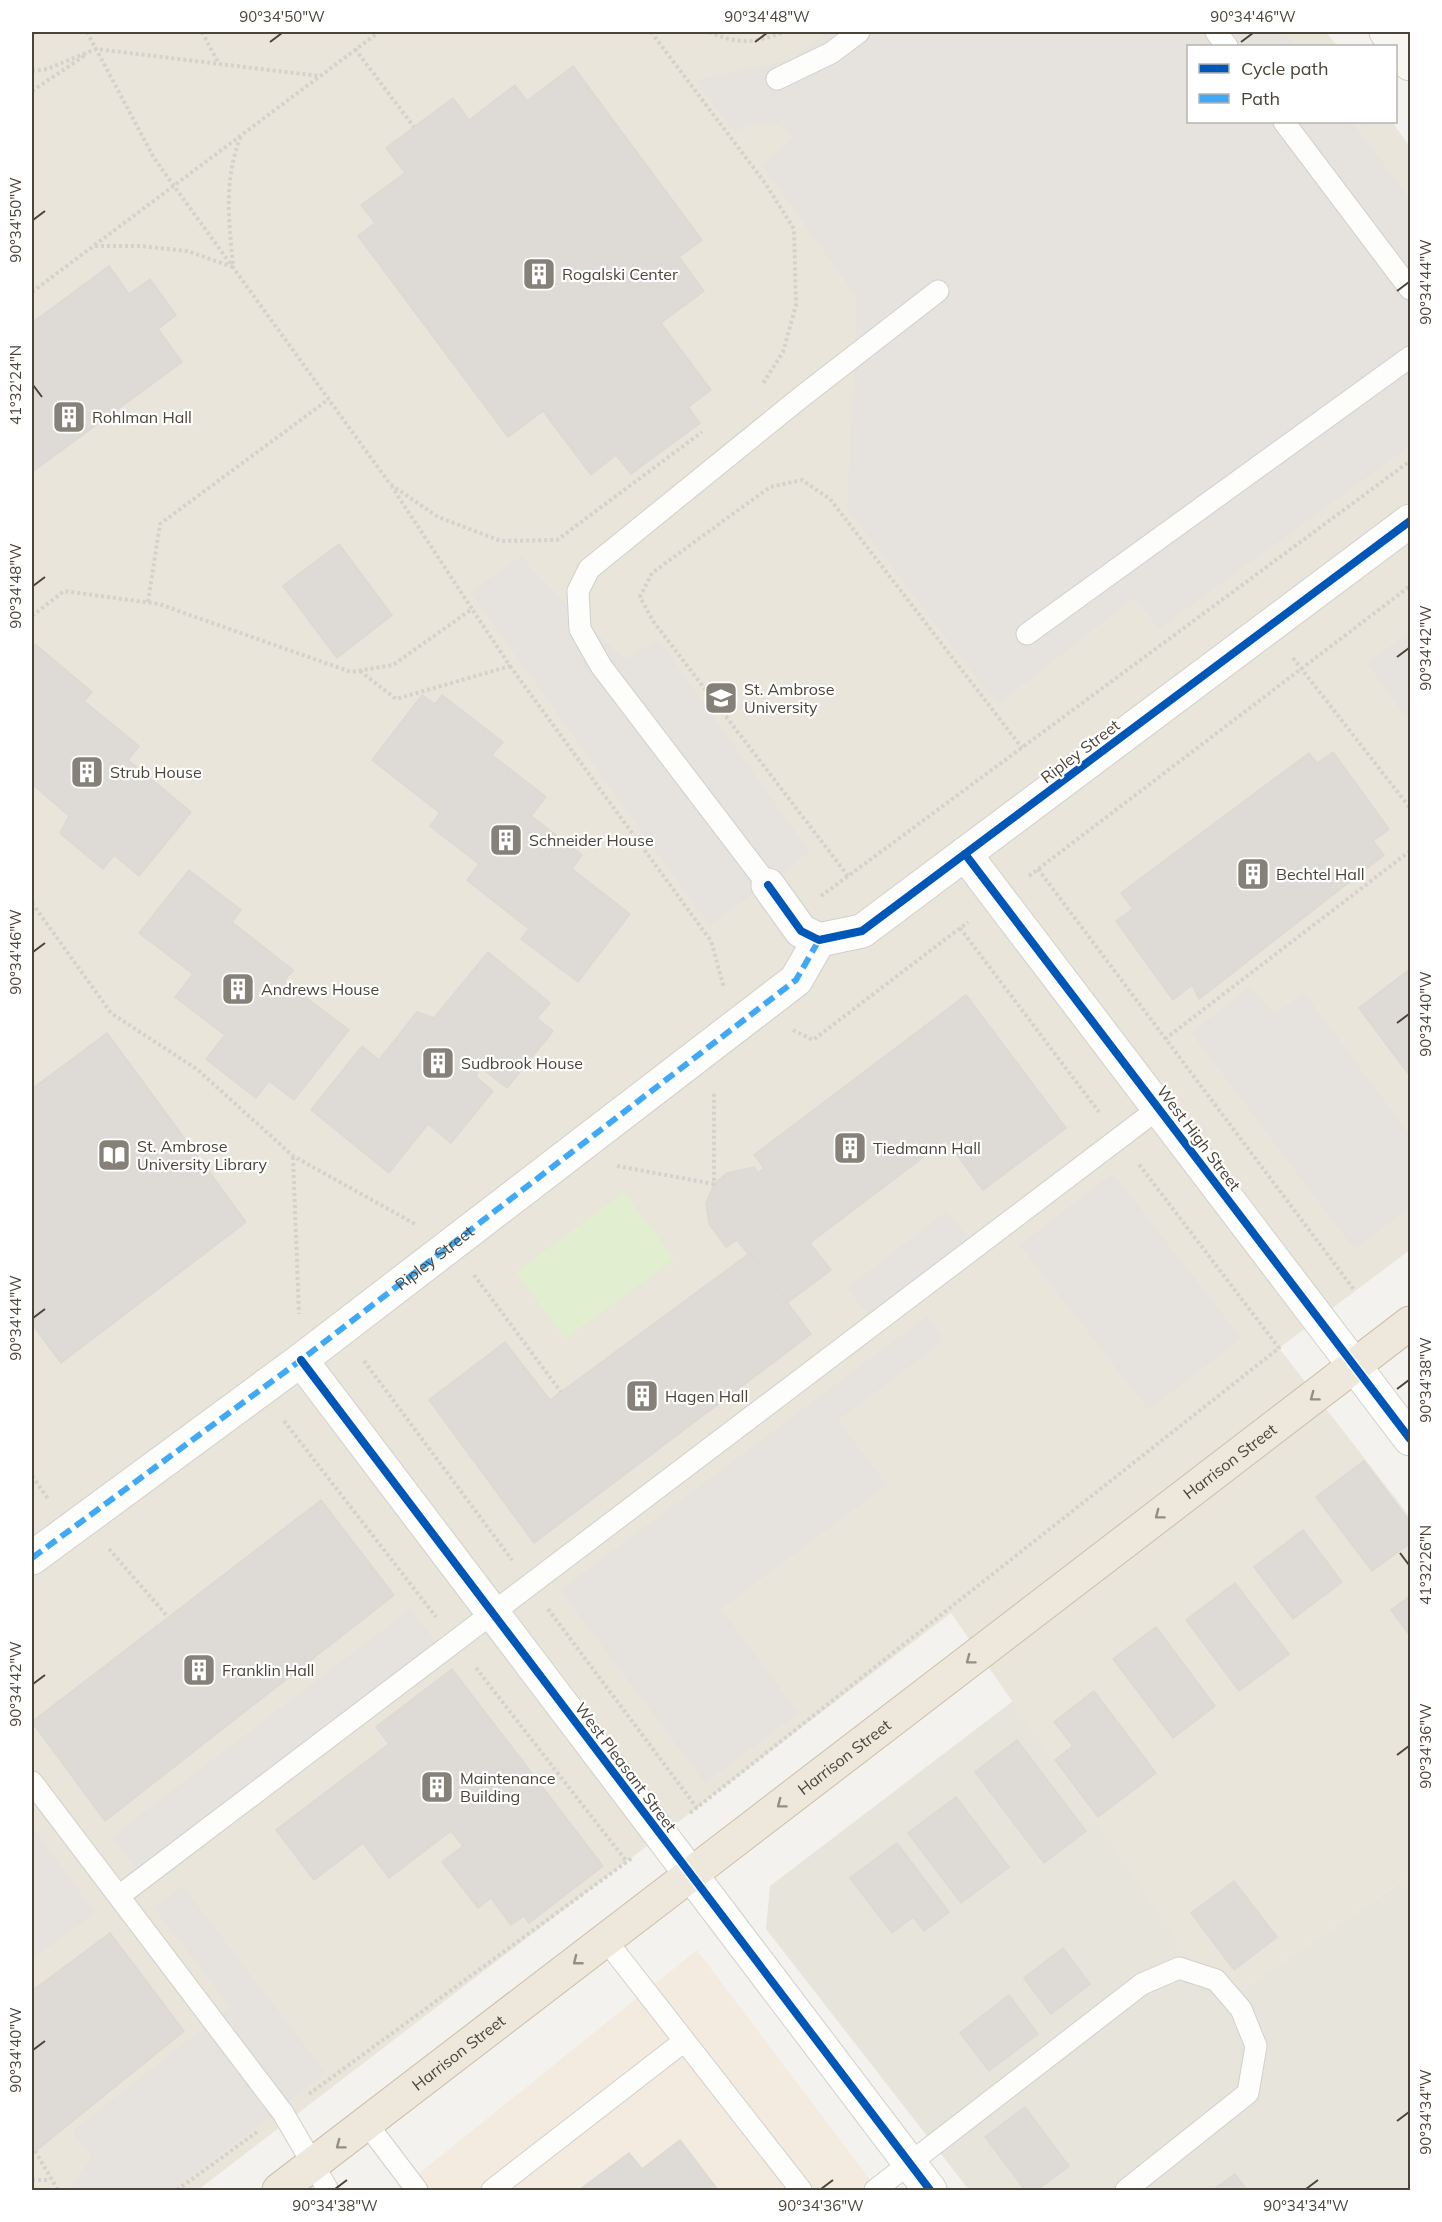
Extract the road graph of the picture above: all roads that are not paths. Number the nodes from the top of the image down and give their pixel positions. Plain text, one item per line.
1 (859, 32) edge
2 (1216, 32) edge
3 (1386, 32) edge
4 (1226, 45) edge
5 (1396, 45) edge
6 (1397, 47) edge
7 (1410, 64) edge
8 (777, 79) dead end
9 (1285, 123) edge
10 (1410, 290) edge
11 (938, 291) dead end
12 (1410, 357) edge
13 (1410, 520) edge
14 (1027, 634) dead end
15 (965, 854) junction
16 (768, 885) joint
17 (819, 940) junction
18 (1159, 1108) junction
19 (1410, 1323) edge
20 (301, 1360) junction
21 (1355, 1366) junction
22 (1410, 1439) edge
23 (32, 1558) edge
24 (492, 1613) junction
25 (32, 1782) edge
26 (689, 1874) junction
27 (119, 1896) junction
28 (605, 1939) junction
29 (682, 2042) junction
30 (367, 2124) junction
31 (910, 2164) junction
32 (321, 2177) edge
33 (279, 2190) edge
34 (417, 2190) edge
35 (492, 2190) edge
36 (801, 2190) edge
37 (875, 2190) edge
38 (930, 2190) edge
39 (1126, 2190) edge

1 - 8 lane
2 - 4 lane
3 - 5 street
6 - 7 street
9 - 10 lane
11 - 16 lane
12 - 14 lane
13 - 15 street, Ripley Street
15 - 17 street, Ripley Street
15 - 18 street, West High Street
16 - 17 street
17 - 20 street, Ripley Street
18 - 21 street, West High Street
18 - 24 lane
19 - 21 highway, Harrison Street
20 - 23 street, Ripley Street
20 - 24 street, West Pleasant Street
21 - 22 street, West High Street
21 -> 26 highway, Harrison Street
24 - 26 street, West Pleasant Street
24 - 27 lane
25 - 27 lane
26 - 28 highway, Harrison Street
26 - 31 street, West Pleasant Street
27 - 32 lane
28 - 29 lane
28 -> 30 highway, Harrison Street
29 - 35 lane
29 - 36 lane
30 -> 32 highway, Harrison Street
30 - 34 lane
31 - 37 lane
31 - 38 street, West Pleasant Street
31 - 39 lane
32 - 33 highway, Harrison Street

